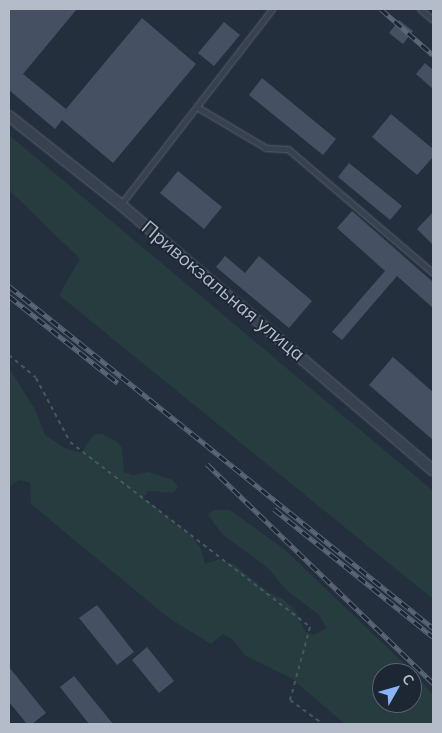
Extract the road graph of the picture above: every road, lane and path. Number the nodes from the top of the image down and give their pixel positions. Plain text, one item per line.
1 (272, 9) edge
2 (420, 9) edge
3 (433, 20) edge
4 (197, 107) junction
5 (9, 116) edge
6 (120, 204) junction
7 (433, 273) edge
8 (9, 355) edge
9 (433, 470) edge
10 (324, 724) edge

1 - 4 lane
2 - 3 lane
4 - 6 lane
4 - 7 lane
5 - 6 street, Привокзальная улица
6 - 9 street, Привокзальная улица
8 - 10 path

